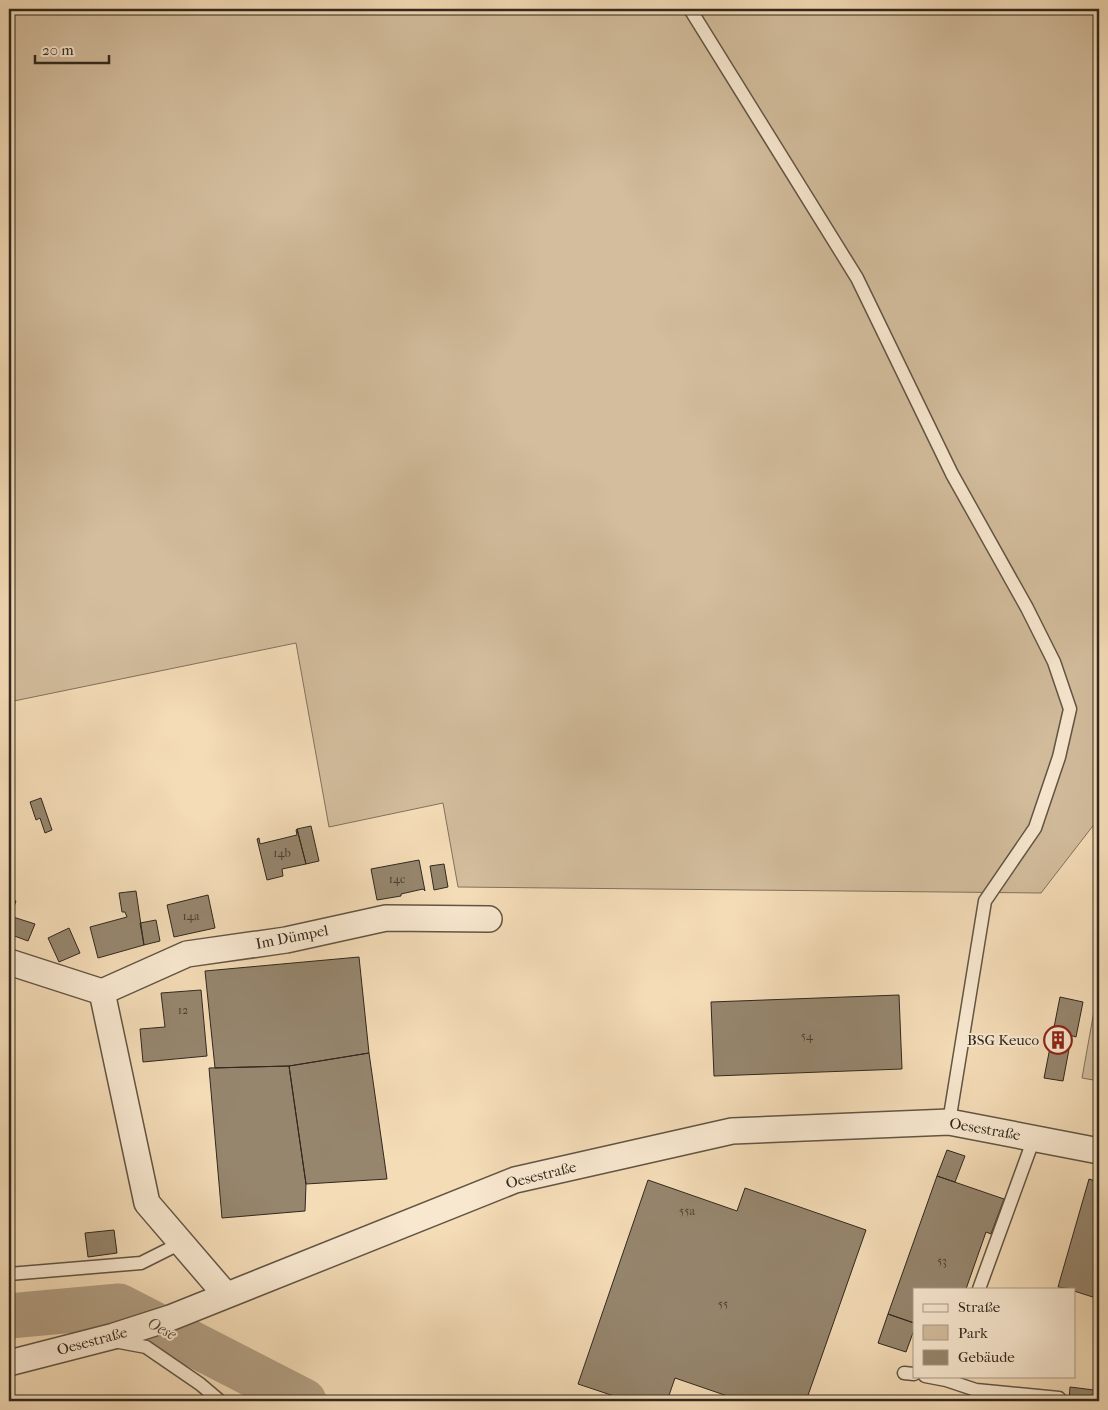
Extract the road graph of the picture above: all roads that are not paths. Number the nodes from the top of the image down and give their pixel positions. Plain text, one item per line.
1 (690, 9) edge
2 (490, 919) dead end
3 (9, 962) edge
4 (102, 992) junction
5 (949, 1122) junction
6 (1034, 1138) junction
7 (1099, 1150) edge
8 (181, 1243) junction
9 (9, 1274) edge
10 (979, 1288) edge
11 (226, 1295) junction
12 (107, 1338) junction
13 (9, 1363) edge
14 (947, 1378) edge
15 (1059, 1398) dead end
16 (220, 1401) edge

1 - 5 lane
2 - 4 street, Im Dümpel
3 - 4 street
4 - 8 street
5 - 6 street, Oesestraße
5 - 11 street, Oesestraße
6 - 7 street, Oesestraße
6 - 10 lane
8 - 9 lane
8 - 11 street
11 - 12 street, Oesestraße
12 - 13 street, Oesestraße
12 - 16 lane
14 - 15 lane

